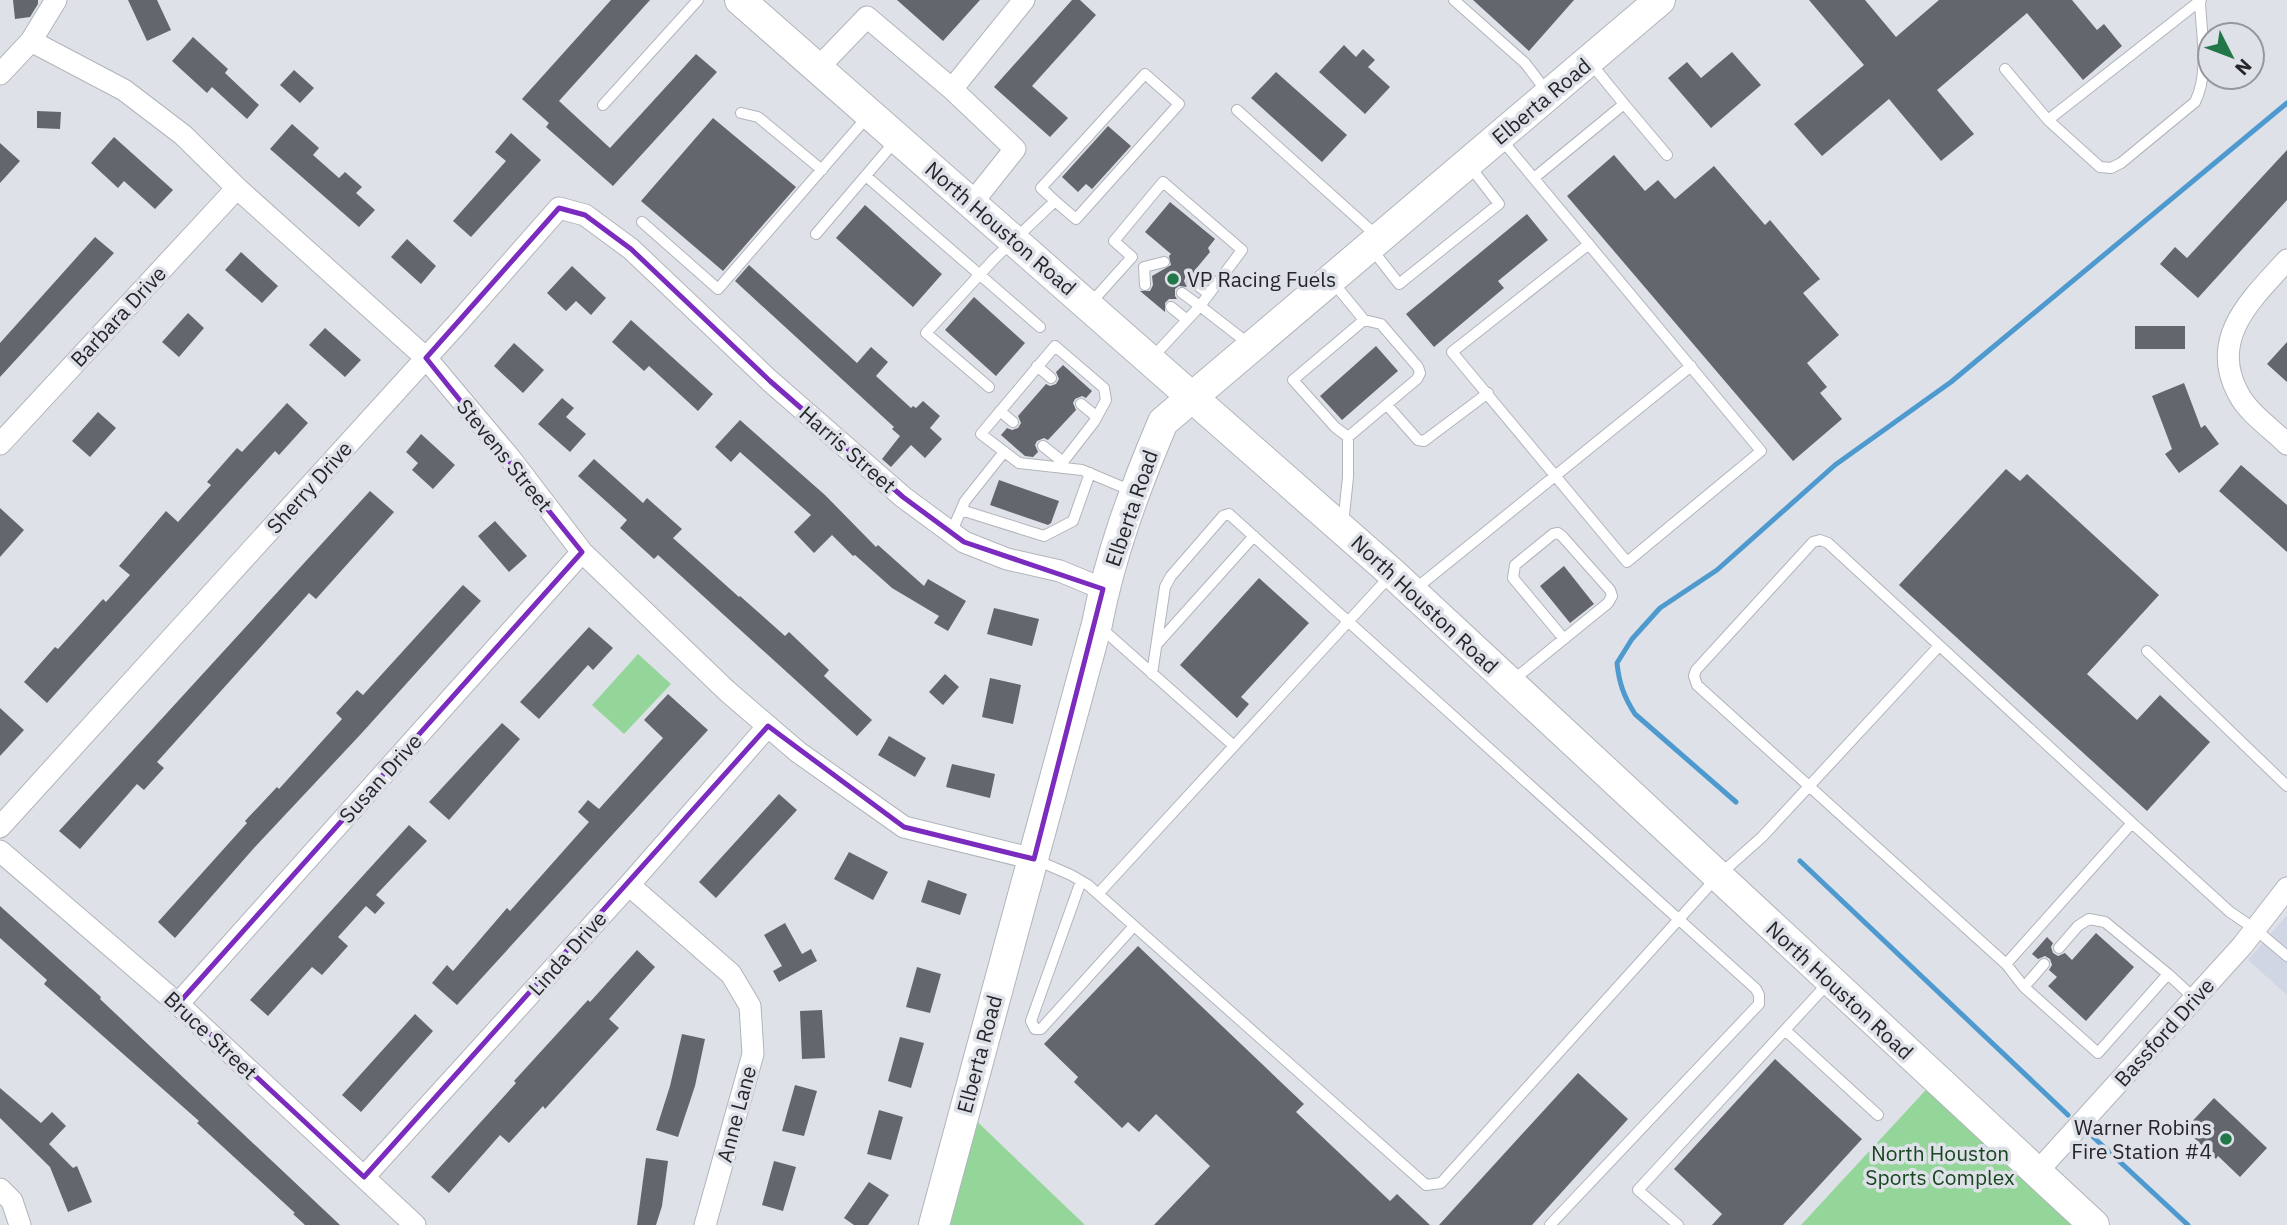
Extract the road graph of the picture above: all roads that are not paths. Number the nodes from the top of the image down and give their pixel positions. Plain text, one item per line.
1 (55, 0) edge
2 (698, 0) edge
3 (740, 0) edge
4 (1024, 0) edge
5 (1454, 0) edge
6 (2200, 0) edge
7 (1646, 4) edge
8 (31, 41) junction
9 (1589, 60) junction
10 (818, 68) junction
11 (2006, 69) dead end
12 (0, 74) edge
13 (951, 89) junction
14 (1549, 94) junction
15 (1624, 104) junction
16 (603, 105) dead end
17 (1237, 110) dead end
18 (741, 113) dead end
19 (870, 114) junction
20 (2048, 120) junction
21 (1499, 136) junction
22 (898, 138) junction
23 (1667, 155) dead end
24 (1467, 163) junction
25 (822, 170) junction
26 (866, 176) junction
27 (1534, 178) junction
28 (237, 188) junction
29 (1055, 201) junction
30 (972, 203) junction
31 (642, 222) dead end
32 (816, 234) dead end
33 (1014, 239) junction
34 (1374, 242) junction
35 (1589, 244) junction
36 (631, 249) joint
37 (1132, 257) junction
38 (2287, 260) edge
39 (1164, 262) dead end
40 (1144, 267) junction
41 (979, 274) junction
42 (1154, 274) dead end
43 (1330, 279) junction
44 (1192, 281) dead end
45 (1145, 285) dead end
46 (1182, 293) dead end
47 (1209, 294) junction
48 (1089, 305) junction
49 (1200, 306) junction
50 (1171, 307) dead end
51 (1187, 320) junction
52 (1364, 320) junction
53 (1040, 327) dead end
54 (1251, 346) junction
55 (426, 358) junction
56 (1151, 359) junction
57 (1037, 366) junction
58 (1691, 366) junction
59 (1051, 378) dead end
60 (989, 387) dead end
61 (1488, 393) junction
62 (1192, 396) junction
63 (1080, 404) dead end
64 (1387, 405) junction
65 (1000, 411) junction
66 (1097, 417) junction
67 (1013, 422) dead end
68 (1348, 437) junction
69 (0, 444) edge
70 (2287, 444) edge
71 (1043, 446) dead end
72 (1004, 452) junction
73 (1061, 465) junction
74 (1090, 473) junction
75 (1556, 476) junction
76 (1135, 492) junction
77 (961, 510) junction
78 (1343, 529) junction
79 (951, 533) junction
80 (1254, 536) junction
81 (582, 552) junction
82 (1402, 582) junction
83 (1103, 589) junction
84 (1349, 621) junction
85 (1097, 624) junction
86 (1563, 639) junction
87 (1157, 643) junction
88 (1939, 646) junction
89 (2147, 651) dead end
90 (1152, 674) junction
91 (1510, 683) junction
92 (768, 726) junction
93 (1234, 746) junction
94 (1808, 785) junction
95 (2287, 786) edge
96 (2132, 824) junction
97 (0, 827) edge
98 (0, 851) edge
99 (1034, 859) junction
100 (1717, 877) junction
101 (1081, 881) junction
102 (629, 885) junction
103 (2287, 888) edge
104 (1098, 894) junction
105 (1678, 920) junction
106 (1134, 926) junction
107 (2255, 929) junction
108 (2059, 948) dead end
109 (2287, 956) edge
110 (2006, 964) junction
111 (2044, 964) dead end
112 (2168, 974) junction
113 (1830, 981) junction
114 (2024, 987) junction
115 (2194, 998) junction
116 (178, 1004) junction
117 (1785, 1030) junction
118 (1878, 1115) dead end
119 (2037, 1172) junction
120 (364, 1177) junction
121 (0, 1189) edge
122 (20, 1225) edge
123 (415, 1225) edge
124 (705, 1225) edge
125 (934, 1225) edge
126 (1550, 1225) edge
127 (1678, 1225) edge
128 (2094, 1225) edge

1 - 8 street
2 - 16 lane
3 - 10 street, North Houston Road
4 - 13 street
5 - 14 lane
6 - 20 lane
6 - 20 lane
7 - 9 street, Elberta Road
8 - 12 street
8 - 28 street, Stevens Street
9 - 14 street, Elberta Road
9 - 15 lane
10 - 13 street
10 - 19 street, North Houston Road
11 - 20 lane
13 - 30 street
14 - 21 street, Elberta Road
15 - 23 lane
15 - 27 lane
17 - 34 lane
18 - 25 lane
19 - 22 street, North Houston Road
19 - 25 lane
21 - 24 street, Elberta Road
21 - 27 lane
22 - 26 lane
22 - 30 street, North Houston Road
24 - 34 street, Elberta Road
24 - 34 lane
25 - 31 lane
26 - 32 lane
26 - 41 lane
27 - 35 lane
28 - 55 street, Stevens Street
28 - 69 street, Barbara Drive
29 - 29 lane
29 - 33 lane
30 - 33 street, North Houston Road
33 - 41 lane
33 - 48 street, North Houston Road
34 - 43 street, Elberta Road
35 - 58 lane
35 - 61 lane
36 - 55 street, Sherry Drive
36 - 79 street, Harris Street
37 - 40 lane
37 - 47 lane
37 - 48 lane
38 - 70 street
39 - 40 lane
40 - 42 lane
40 - 45 lane
41 - 53 lane
41 - 60 lane
43 - 52 lane
43 - 54 street, Elberta Road
44 - 47 lane
46 - 49 lane
47 - 49 lane
48 - 56 street, North Houston Road
49 - 51 lane
49 - 54 lane
50 - 51 lane
51 - 56 lane
52 - 64 lane
52 - 68 lane
54 - 62 street, Elberta Road
55 - 81 street, Stevens Street
55 - 97 street, Sherry Drive
56 - 62 street, North Houston Road
57 - 59 lane
57 - 65 lane
57 - 66 lane
58 - 75 lane
58 - 75 lane
61 - 64 lane
61 - 75 lane
62 - 76 street, Elberta Road
62 - 78 street, North Houston Road
63 - 66 lane
64 - 68 lane
65 - 67 lane
65 - 72 lane
66 - 73 lane
68 - 78 lane
71 - 73 lane
72 - 73 lane
72 - 77 lane
73 - 74 lane
74 - 76 lane
74 - 77 lane
75 - 82 lane
76 - 83 street, Elberta Road
77 - 79 lane
78 - 82 street, North Houston Road
79 - 83 street, Harris Street
80 - 84 lane
80 - 87 lane
80 - 87 lane
81 - 92 street, Stevens Street
81 - 116 street, Susan Drive
82 - 84 lane
82 - 91 street, North Houston Road
83 - 85 street, Elberta Road
84 - 93 lane
84 - 105 lane
85 - 90 lane
85 - 99 street, Elberta Road
86 - 86 lane
86 - 91 lane
87 - 90 lane
88 - 94 lane
88 - 94 lane
88 - 96 lane
89 - 95 lane
90 - 93 lane
91 - 100 street, North Houston Road
92 - 99 street, Stevens Street
92 - 102 street, Linda Drive
93 - 104 lane
94 - 100 lane
94 - 110 lane
96 - 107 lane
96 - 110 lane
98 - 116 street, Bruce Street
99 - 101 lane
99 - 125 street, Elberta Road
100 - 105 lane
100 - 113 street, North Houston Road
101 - 104 lane
101 - 106 lane
102 - 120 street, Linda Drive
102 - 124 street, Anne Lane
103 - 107 street, Bassford Drive
104 - 106 lane
105 - 106 lane
105 - 126 lane
107 - 109 lane
107 - 115 street, Bassford Drive
108 - 112 lane
110 - 114 lane
111 - 114 lane
112 - 114 lane
112 - 115 lane
113 - 117 lane
113 - 119 street, North Houston Road
115 - 119 street, Bassford Drive
116 - 120 street, Bruce Street
117 - 118 lane
117 - 127 lane
119 - 128 street, North Houston Road
120 - 123 street, Bruce Street
121 - 122 street

